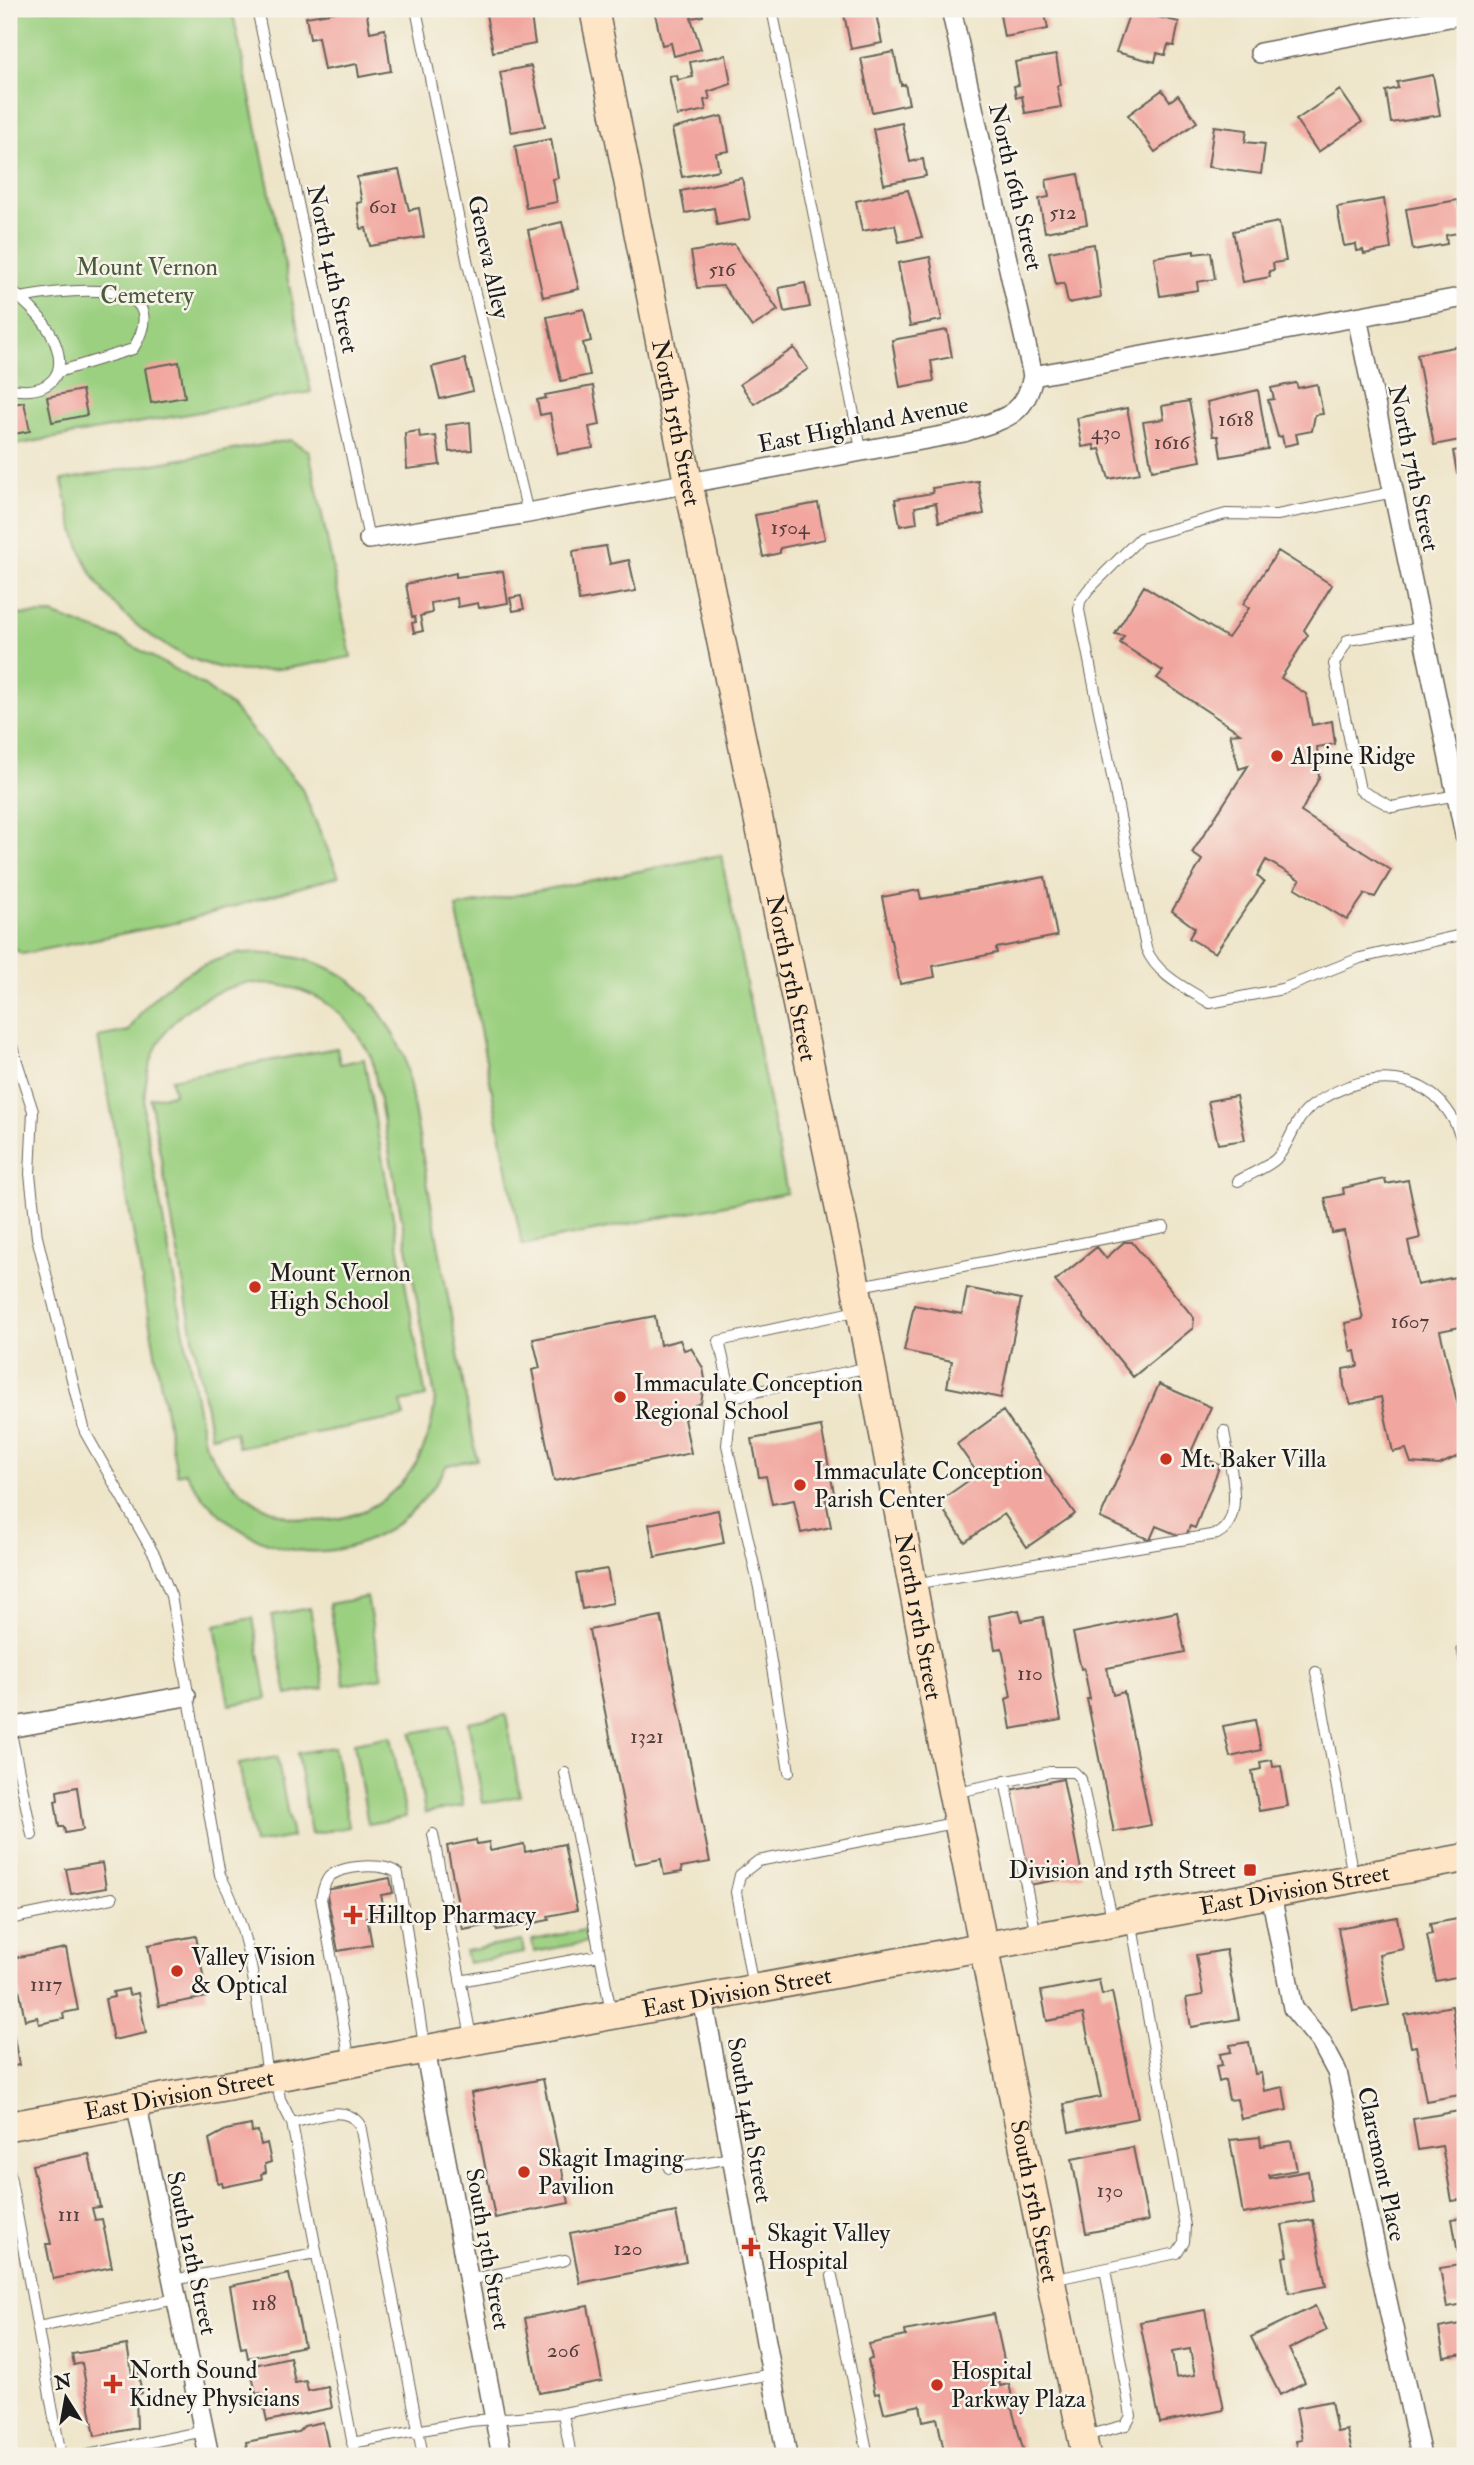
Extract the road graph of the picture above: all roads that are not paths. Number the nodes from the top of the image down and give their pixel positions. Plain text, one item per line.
1 (257, 9) edge
2 (416, 9) edge
3 (594, 9) edge
4 (772, 9) edge
5 (951, 9) edge
6 (1465, 14) edge
7 (1260, 53) dead end
8 (9, 289) edge
9 (1465, 297) edge
10 (20, 298) junction
11 (1357, 317) junction
12 (58, 372) junction
13 (1033, 376) junction
14 (9, 385) edge
15 (861, 449) junction
16 (688, 482) junction
17 (1394, 492) junction
18 (528, 513) junction
19 (369, 539) joint
20 (1422, 628) junction
21 (1457, 795) junction
22 (1465, 835) edge
23 (1465, 934) edge
24 (9, 1037) edge
25 (1465, 1153) edge
26 (1238, 1181) dead end
27 (1164, 1227) dead end
28 (858, 1298) junction
29 (871, 1367) junction
30 (732, 1397) junction
31 (1224, 1431) dead end
32 (913, 1584) junction
33 (1317, 1672) dead end
34 (186, 1696) junction
35 (9, 1728) edge
36 (789, 1772) dead end
37 (565, 1773) dead end
38 (1005, 1781) junction
39 (953, 1793) junction
40 (958, 1822) junction
41 (433, 1834) dead end
42 (32, 1835) dead end
43 (1465, 1858) edge
44 (1354, 1880) junction
45 (1271, 1894) junction
46 (112, 1898) dead end
47 (9, 1919) edge
48 (1122, 1921) junction
49 (1036, 1937) junction
50 (984, 1947) junction
51 (600, 1955) junction
52 (460, 1981) junction
53 (754, 1990) junction
54 (703, 1999) junction
55 (612, 2015) junction
56 (472, 2041) junction
57 (425, 2050) junction
58 (351, 2063) junction
59 (273, 2078) junction
60 (136, 2102) junction
61 (292, 2123) junction
62 (9, 2126) edge
63 (732, 2158) junction
64 (669, 2168) dead end
65 (9, 2170) edge
66 (316, 2253) junction
67 (565, 2260) dead end
68 (1105, 2269) junction
69 (832, 2276) dead end
70 (468, 2280) junction
71 (1051, 2280) junction
72 (174, 2289) junction
73 (38, 2327) junction
74 (772, 2374) junction
75 (563, 2413) junction
76 (495, 2420) junction
77 (204, 2431) junction
78 (418, 2431) junction
79 (352, 2443) junction
80 (1084, 2447) edge
81 (61, 2456) edge
82 (83, 2456) edge
83 (209, 2456) edge
84 (355, 2456) edge
85 (423, 2456) edge
86 (502, 2456) edge
87 (571, 2456) edge
88 (787, 2456) edge
89 (868, 2456) edge
90 (1421, 2456) edge

1 - 19 lane, North 14th Street
2 - 18 lane, Geneva Alley
3 - 16 street, North 15th Street
4 - 15 lane
5 - 13 street, North 16th Street
6 - 7 street
8 - 10 lane
9 - 11 street
10 - 12 lane
10 - 12 lane
11 - 13 street
11 - 17 street, North 17th Street
12 - 14 lane
13 - 15 street, East Highland Avenue
15 - 16 street, East Highland Avenue
16 - 18 street, East Highland Avenue
16 - 28 street, North 15th Street
17 - 20 street, North 17th Street
17 - 23 lane
18 - 19 street, East Highland Avenue
20 - 21 street, North 17th Street
20 - 21 lane
21 - 22 street, North 17th Street
24 - 34 lane
25 - 26 lane
27 - 28 lane
28 - 29 street, North 15th Street
28 - 30 lane
29 - 30 lane
29 - 32 street, North 15th Street
30 - 36 lane
31 - 32 lane
32 - 39 street, North 15th Street
33 - 44 lane
34 - 35 street
34 - 59 lane
35 - 42 lane
37 - 51 lane
38 - 39 lane
38 - 48 lane
38 - 49 lane
39 - 40 street, North 15th Street
40 - 50 street, North 15th Street
40 - 53 lane
41 - 52 lane
43 - 44 street, East Division Street
44 - 45 street, East Division Street
45 - 48 street, East Division Street
45 - 90 street, Claremont Place
46 - 47 lane
48 - 49 street, East Division Street
48 - 68 lane
49 - 50 street, East Division Street
50 - 53 street, East Division Street
50 - 71 street, South 15th Street
51 - 52 lane
51 - 55 lane
52 - 56 lane
53 - 54 street, East Division Street
54 - 55 street, East Division Street
54 - 63 street, South 14th Street
55 - 56 street, East Division Street
56 - 57 street, East Division Street
57 - 58 street, East Division Street
57 - 58 lane
57 - 70 street, South 13th Street
58 - 59 street, East Division Street
59 - 60 street, East Division Street
59 - 61 lane
60 - 62 street, East Division Street
60 - 72 street, South 12th Street
61 - 66 lane
61 - 78 lane
63 - 64 lane
63 - 74 street, South 14th Street
65 - 73 lane
66 - 72 lane
66 - 79 lane
67 - 70 lane
68 - 71 lane
68 - 80 lane
69 - 89 lane
70 - 76 street, South 13th Street
71 - 80 street, South 15th Street
72 - 73 lane
72 - 77 street, South 12th Street
73 - 81 lane
74 - 75 lane
74 - 88 street, South 14th Street
75 - 76 lane
75 - 87 lane
76 - 78 lane
76 - 86 street, South 13th Street
77 - 82 lane
77 - 83 street, South 12th Street
78 - 79 lane
78 - 85 lane
79 - 84 lane

